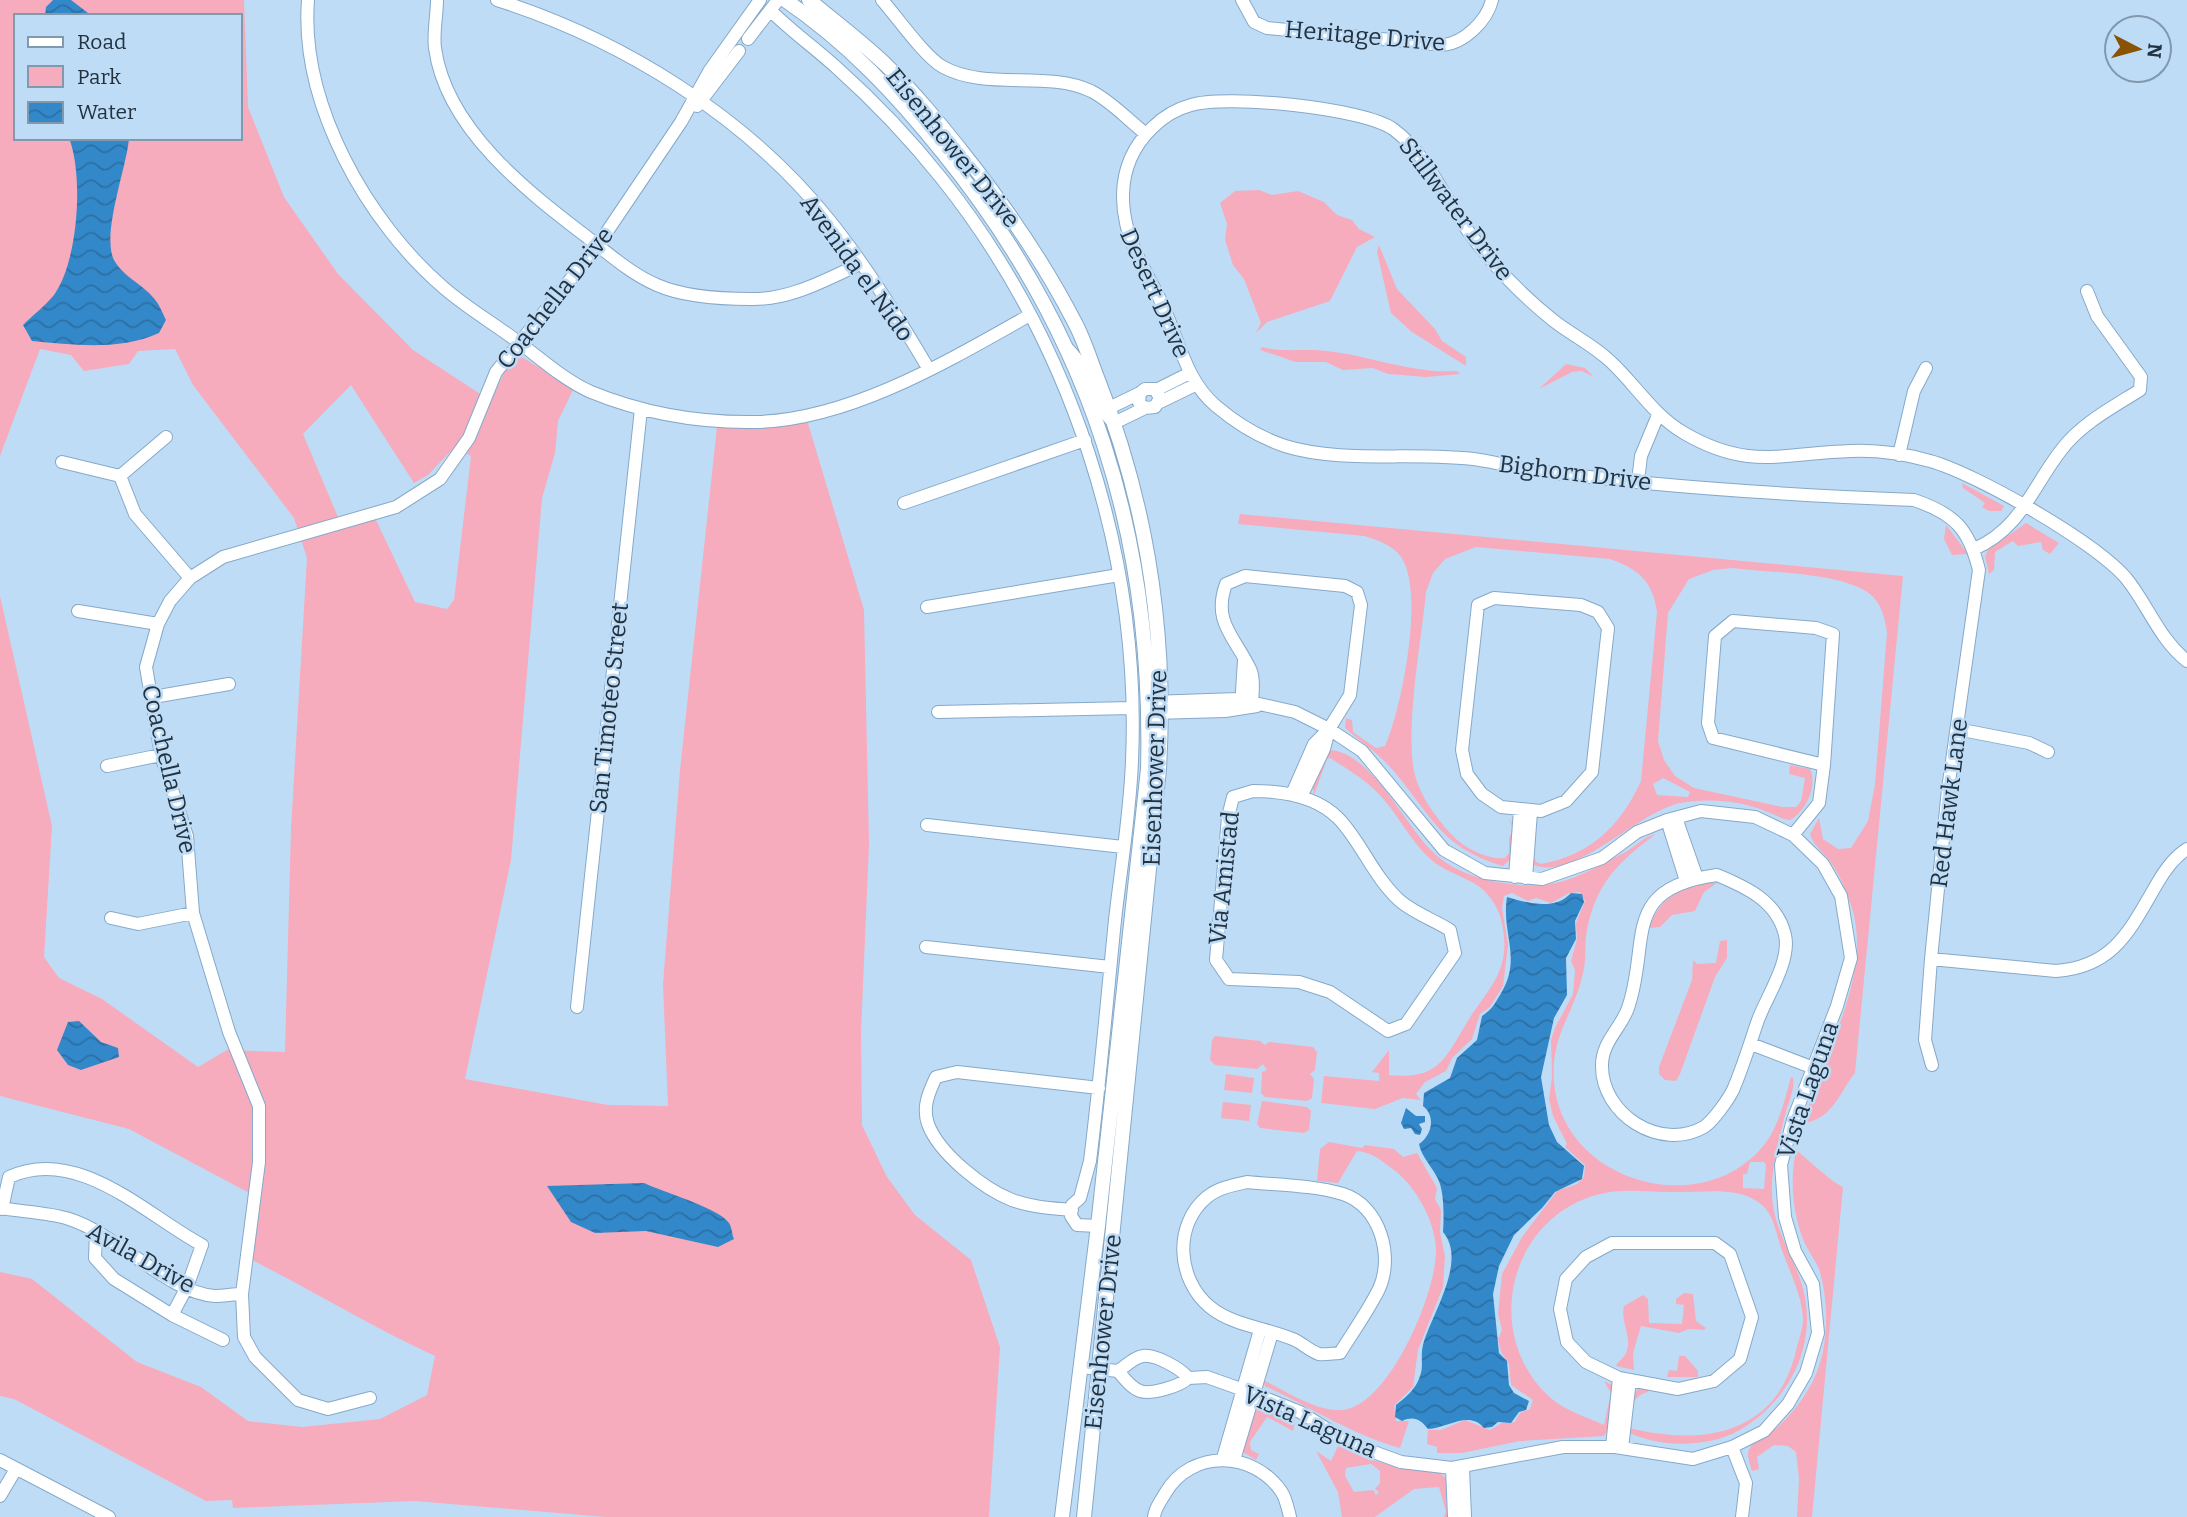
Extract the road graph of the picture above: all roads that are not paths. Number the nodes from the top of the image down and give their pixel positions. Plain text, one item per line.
1 (308, 0) edge
2 (437, 0) edge
3 (497, 0) edge
4 (785, 0) edge
5 (809, 0) edge
6 (881, 0) edge
7 (1242, 0) edge
8 (758, 1) edge
9 (774, 5) edge
10 (1490, 6) edge
11 (748, 38) dead end
12 (739, 51) dead end
13 (698, 99) junction
14 (1146, 134) junction
15 (598, 245) junction
16 (860, 264) junction
17 (2087, 291) dead end
18 (1030, 314) junction
19 (518, 342) junction
20 (1067, 348) junction
21 (928, 368) junction
22 (1926, 368) dead end
23 (1193, 379) junction
24 (1140, 393) junction
25 (1158, 396) junction
26 (1109, 408) junction
27 (1145, 408) junction
28 (641, 409) junction
29 (1658, 415) junction
30 (1114, 423) junction
31 (166, 438) dead end
32 (1085, 440) junction
33 (1899, 454) junction
34 (62, 462) dead end
35 (120, 476) junction
36 (1638, 481) junction
37 (904, 503) dead end
38 (2024, 506) junction
39 (1973, 546) junction
40 (1119, 575) junction
41 (190, 578) junction
42 (927, 607) dead end
43 (78, 611) dead end
44 (158, 624) junction
45 (2187, 661) edge
46 (229, 684) dead end
47 (153, 697) junction
48 (1249, 705) junction
49 (1155, 707) junction
50 (1132, 708) junction
51 (939, 712) dead end
52 (1329, 729) junction
53 (1957, 729) junction
54 (2048, 752) dead end
55 (161, 755) junction
56 (1824, 765) junction
57 (107, 766) dead end
58 (1296, 795) junction
59 (1525, 811) junction
60 (1672, 819) junction
61 (927, 825) dead end
62 (1793, 835) junction
63 (1123, 847) junction
64 (2187, 849) edge
65 (1520, 877) junction
66 (1691, 879) junction
67 (193, 913) junction
68 (111, 919) dead end
69 (926, 947) dead end
70 (1931, 959) junction
71 (1110, 967) junction
72 (577, 1007) dead end
73 (1751, 1044) junction
74 (1932, 1065) dead end
75 (1811, 1067) junction
76 (1099, 1088) junction
77 (1, 1209) edge
78 (1072, 1210) junction
79 (1098, 1226) junction
80 (96, 1232) junction
81 (187, 1287) junction
82 (242, 1294) junction
83 (172, 1315) junction
84 (1266, 1331) junction
85 (223, 1340) dead end
86 (1165, 1363) junction
87 (1081, 1367) junction
88 (1100, 1369) junction
89 (1118, 1371) junction
90 (1191, 1379) junction
91 (1624, 1379) junction
92 (1162, 1388) junction
93 (1247, 1391) junction
94 (370, 1398) dead end
95 (1617, 1447) junction
96 (1732, 1447) junction
97 (1228, 1459) junction
98 (0, 1460) edge
99 (1457, 1468) junction
100 (16, 1469) junction
101 (0, 1496) edge
102 (109, 1517) edge
103 (1062, 1517) edge
104 (1084, 1517) edge
105 (1154, 1517) edge
106 (1290, 1517) edge
107 (1454, 1517) edge
108 (1465, 1517) edge
109 (1742, 1517) edge

1 - 19 street
2 - 15 street
3 - 13 street, Avenida el Nido
4 - 20 main road, Eisenhower Drive
5 - 26 main road, Eisenhower Drive
6 - 14 street
7 - 10 street, Heritage Drive
8 - 13 street, Coachella Drive
9 - 11 street
9 - 18 street, Eisenhower Drive
12 - 13 street, Coachella Drive
13 - 15 street, Coachella Drive
13 - 16 street, Avenida el Nido
14 - 23 street, Desert Drive
14 - 29 street, Stillwater Drive
15 - 16 street
15 - 19 street, Coachella Drive
16 - 21 street, Avenida el Nido
17 - 38 street
18 - 21 street
18 - 32 street, Eisenhower Drive
19 - 28 street
19 - 41 street, Coachella Drive
20 - 30 street
20 - 49 main road, Eisenhower Drive
21 - 28 street
22 - 33 street
23 - 25 street
23 - 36 street, Bighorn Drive
24 - 25 street
24 - 26 street
24 - 27 street
25 - 27 street
26 - 30 main road, Eisenhower Drive
27 - 30 street
28 - 72 street, San Timoteo Street
29 - 33 street, Stillwater Drive
29 - 36 street
30 - 49 main road, Eisenhower Drive
31 - 35 street
32 - 37 street
32 - 40 street, Eisenhower Drive
33 - 38 street, Stillwater Drive
34 - 35 street
35 - 41 street
36 - 39 street, Bighorn Drive
38 - 39 street
38 - 45 street, Stillwater Drive
39 - 53 street, Red Hawk Lane
40 - 42 street
40 - 50 street, Eisenhower Drive
41 - 44 street, Coachella Drive
43 - 44 street
44 - 47 street, Coachella Drive
46 - 47 street
47 - 55 street, Coachella Drive
48 - 49 street, Vista Laguna
48 - 52 street, Vista Laguna
48 - 52 street
49 - 79 main road, Eisenhower Drive
49 - 88 main road, Eisenhower Drive
50 - 51 street
50 - 63 street, Eisenhower Drive
52 - 58 street
52 - 65 street, Vista Laguna
53 - 54 street
53 - 70 street, Red Hawk Lane
55 - 57 street
55 - 67 street, Coachella Drive
56 - 56 street
56 - 62 street
58 - 58 street, Via Amistad
59 - 59 street
59 - 65 street
60 - 62 street, Vista Laguna
60 - 65 street, Vista Laguna
60 - 66 street
61 - 63 street
62 - 75 street, Vista Laguna
63 - 71 street, Eisenhower Drive
64 - 70 street
66 - 73 street
66 - 73 street
67 - 68 street
67 - 82 street, Coachella Drive
69 - 71 street
70 - 74 street, Red Hawk Lane
71 - 76 street, Eisenhower Drive
73 - 75 street
75 - 96 street, Vista Laguna
76 - 78 street, Eisenhower Drive
76 - 78 street
77 - 80 street, Avila Drive
77 - 81 street
78 - 79 street, Eisenhower Drive
79 - 87 main road, Eisenhower Drive
80 - 81 street, Avila Drive
80 - 83 street
81 - 82 street, Avila Drive
81 - 83 street
82 - 94 street, Coachella Drive
83 - 85 street
84 - 84 street
84 - 93 street
86 - 89 street
86 - 90 street, Vista Laguna
86 - 92 street
87 - 88 street
87 - 103 main road, Eisenhower Drive
88 - 89 street
88 - 104 main road, Eisenhower Drive
89 - 92 street
90 - 92 street
90 - 93 street, Vista Laguna
91 - 91 street
91 - 95 street
93 - 97 street
93 - 99 street, Vista Laguna
95 - 96 street, Vista Laguna
95 - 99 street, Vista Laguna
96 - 109 street
97 - 105 street
97 - 106 street
98 - 100 street
99 - 107 street
99 - 108 street
100 - 101 street
100 - 102 street

